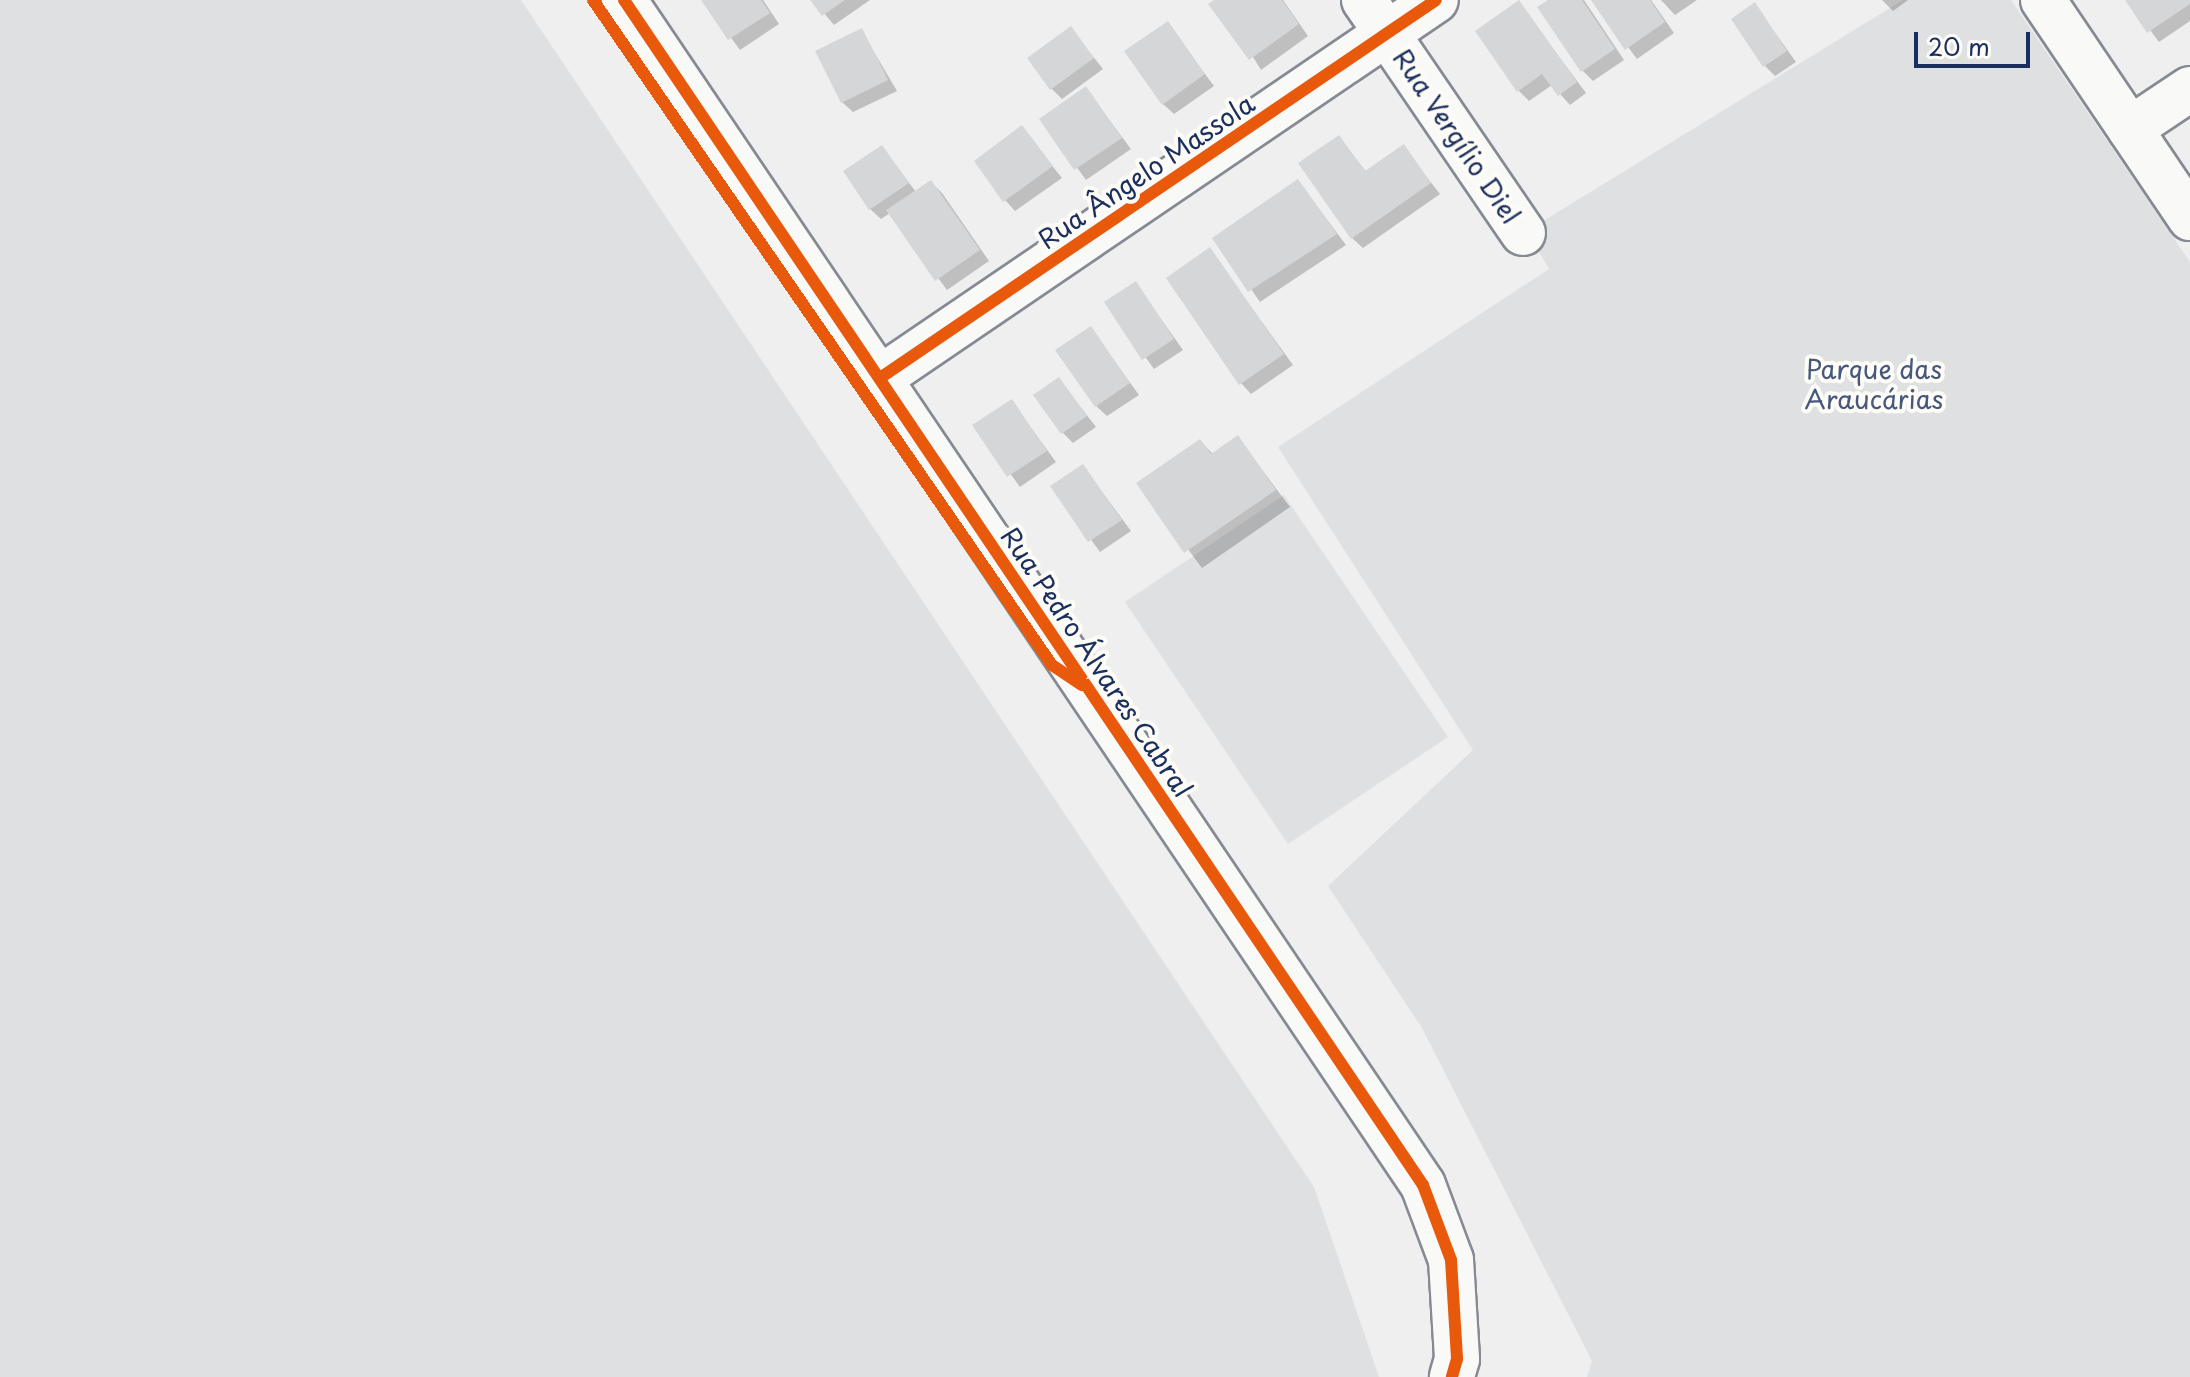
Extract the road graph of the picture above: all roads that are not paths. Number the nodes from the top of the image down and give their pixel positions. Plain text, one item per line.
1 (624, 0) edge
2 (1436, 0) edge
3 (2043, 0) edge
4 (1376, 17) edge
5 (2190, 89) edge
6 (2130, 129) junction
7 (2190, 218) edge
8 (1523, 233) dead end
9 (880, 378) junction
10 (1452, 1377) edge

1 - 9 street, Rua Pedro Álvares Cabral
2 - 4 street, Rua Ângelo Massola
3 - 6 street
4 - 8 street, Rua Vergílio Diel
4 - 9 street, Rua Ângelo Massola
5 - 6 street
6 - 7 street
9 - 10 street, Rua Pedro Álvares Cabral

